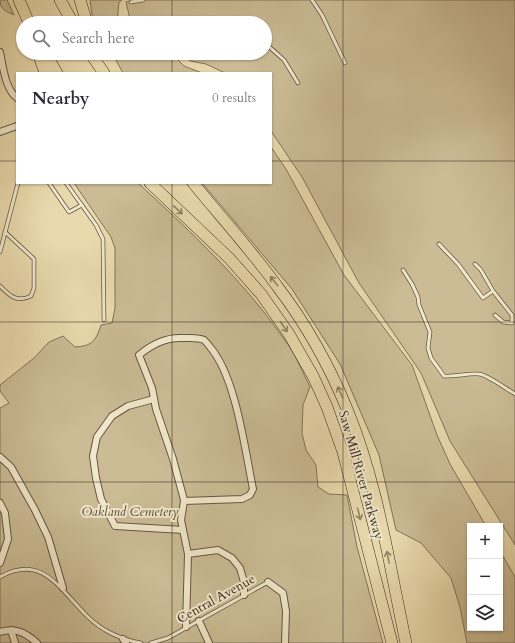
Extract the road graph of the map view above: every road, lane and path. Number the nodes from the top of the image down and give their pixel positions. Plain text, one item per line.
1 (19, 0) edge
2 (60, 0) edge
3 (80, 0) edge
4 (143, 0) edge
5 (312, 0) edge
6 (131, 2) dead end
7 (25, 16) edge
8 (68, 16) edge
9 (85, 16) edge
10 (272, 49) edge
11 (0, 52) edge
12 (40, 60) edge
13 (49, 60) edge
14 (95, 60) edge
15 (104, 60) edge
16 (345, 63) dead end
17 (45, 72) edge
18 (56, 72) edge
19 (103, 72) edge
20 (110, 72) edge
21 (3, 78) edge
22 (298, 83) dead end
23 (16, 97) edge
24 (16, 126) edge
25 (0, 132) edge
26 (18, 184) edge
27 (50, 184) edge
28 (67, 184) edge
29 (151, 184) edge
30 (194, 184) edge
31 (82, 205) junction
32 (5, 232) junction
33 (439, 244) dead end
34 (0, 252) edge
35 (475, 264) dead end
36 (403, 270) dead end
37 (0, 286) edge
38 (493, 291) junction
39 (495, 316) dead end
40 (104, 320) dead end
41 (515, 394) edge
42 (154, 399) junction
43 (0, 457) edge
44 (184, 501) junction
45 (0, 503) edge
46 (183, 530) junction
47 (188, 554) junction
48 (0, 563) edge
49 (0, 577) edge
50 (268, 582) joint
51 (63, 588) junction
52 (244, 595) junction
53 (396, 596) junction
54 (199, 621) junction
55 (186, 627) junction
56 (11, 630) junction
57 (0, 632) edge
58 (125, 641) edge
59 (15, 643) edge
60 (37, 643) edge
61 (141, 643) edge
62 (151, 643) edge
63 (209, 643) edge
64 (285, 643) edge
65 (392, 643) edge
66 (406, 643) edge
67 (413, 643) edge

1 - 7 highway
2 - 8 highway
3 - 9 highway
4 - 6 lane
5 - 16 lane
10 - 22 lane
11 - 21 street
12 - 17 highway
13 - 18 highway
14 - 19 highway
15 - 20 highway
21 - 23 street
24 - 25 street
26 - 32 lane
27 - 31 lane
28 - 31 lane
29 -> 65 highway, Saw Mill River Parkway
53 -> 30 highway, Saw Mill River Parkway
31 - 40 lane
32 - 34 lane
32 - 37 lane
33 - 38 lane
35 - 38 lane
36 - 41 lane
38 - 39 lane
42 - 44 street
42 - 44 street
42 - 46 street
43 - 51 street
44 - 46 street
45 - 48 street
46 - 47 street
47 - 52 street
47 - 55 street
49 - 51 lane
50 - 52 lane, Central Avenue
50 - 64 street
51 - 58 lane
52 - 54 lane, Central Avenue
53 - 66 highway, Saw Mill River Parkway
53 - 67 highway
54 - 55 lane, Central Avenue
54 - 63 street
55 - 62 lane, Central Avenue
56 - 57 street
56 - 59 street
56 - 60 street
58 - 61 lane

